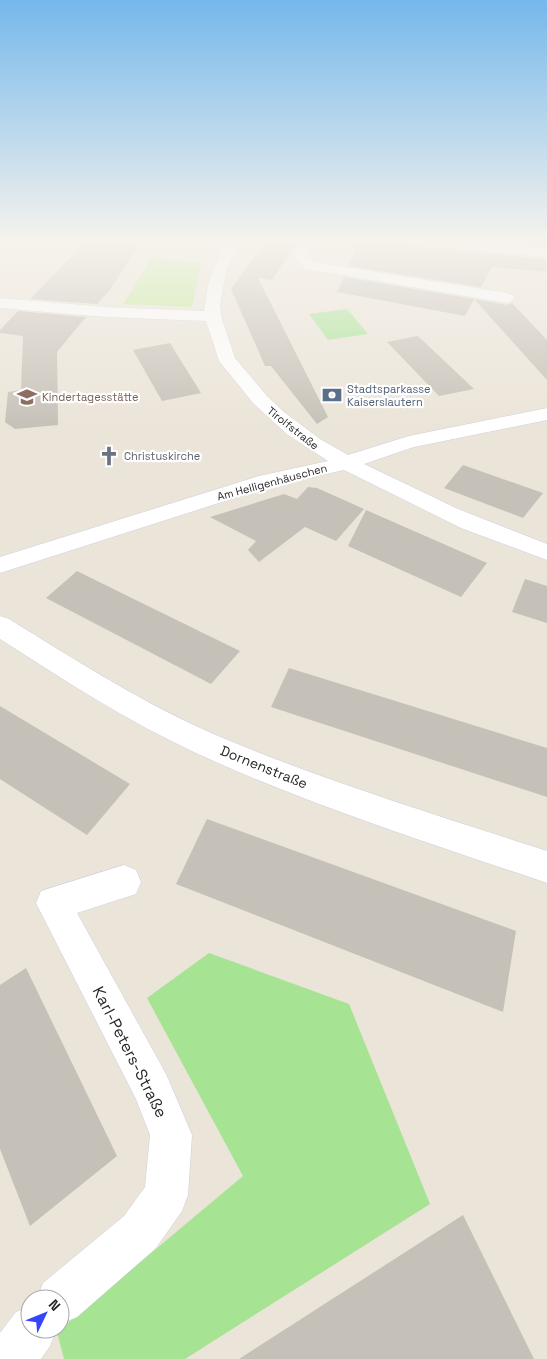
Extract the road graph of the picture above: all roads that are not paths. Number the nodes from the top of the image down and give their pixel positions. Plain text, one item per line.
1 (213, 302) edge
2 (0, 303) edge
3 (213, 316) junction
4 (547, 414) edge
5 (345, 463) junction
6 (547, 552) edge
7 (0, 565) edge
8 (0, 626) edge
9 (547, 867) edge
10 (124, 882) dead end
11 (70, 1292) edge
12 (25, 1339) edge
13 (11, 1359) edge

1 - 3 street, Tirolfstraße
2 - 3 street
3 - 5 street, Tirolfstraße
4 - 5 street, Am Heiligenhäuschen
5 - 6 street, Tirolfstraße
5 - 7 street, Am Heiligenhäuschen
8 - 9 street, Dornenstraße
10 - 11 street, Karl-Peters-Straße
12 - 13 street

